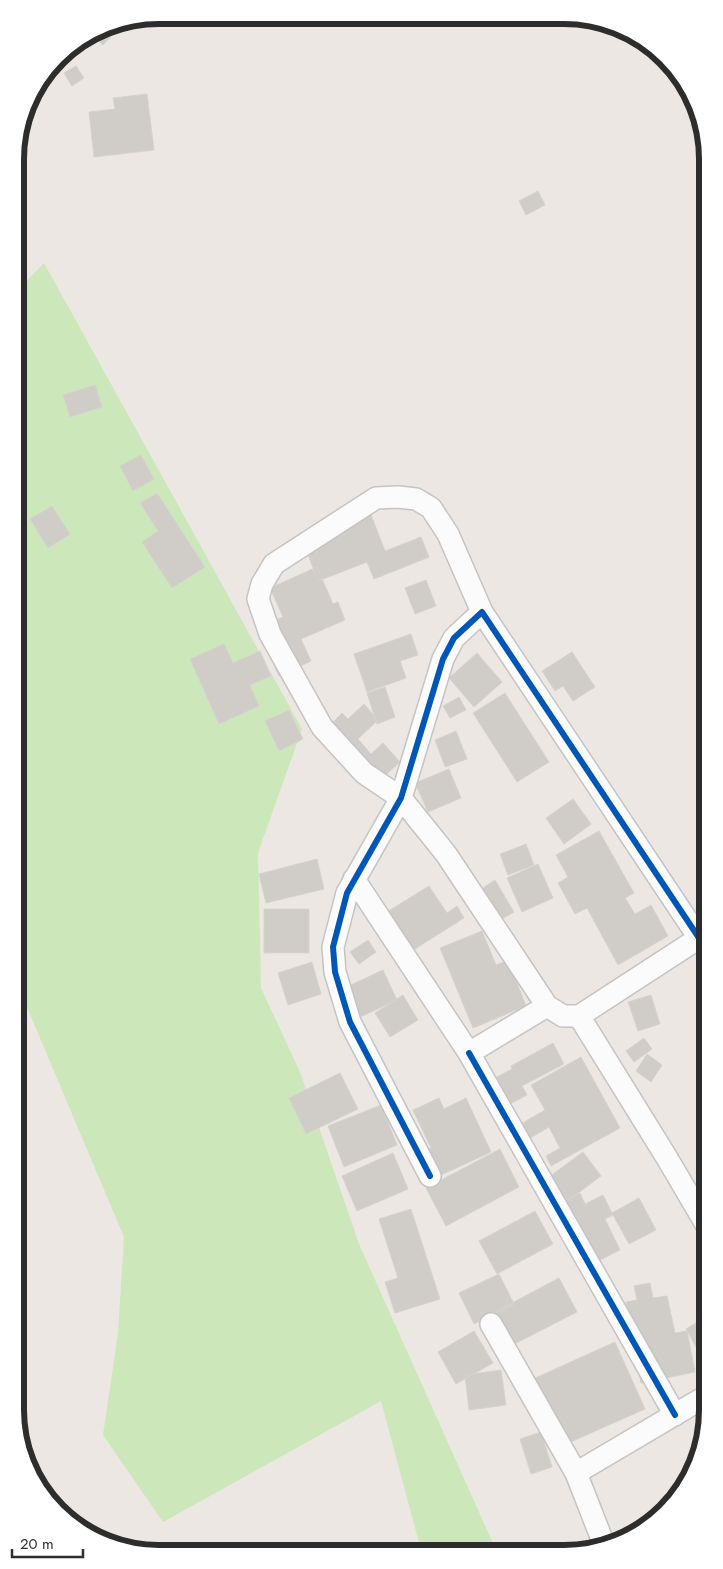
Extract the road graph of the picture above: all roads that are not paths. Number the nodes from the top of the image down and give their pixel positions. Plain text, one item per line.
1 (482, 612) junction
2 (401, 798) junction
3 (354, 879) junction
4 (699, 931) edge
5 (699, 937) edge
6 (547, 1006) junction
7 (579, 1016) junction
8 (469, 1053) junction
9 (430, 1176) dead end
10 (699, 1212) edge
11 (491, 1324) dead end
12 (699, 1400) edge
13 (675, 1416) junction
14 (576, 1473) junction
15 (602, 1540) edge

1 - 2 street
1 - 2 street
1 - 4 street
2 - 3 street
2 - 6 street
3 - 8 street
3 - 9 street
5 - 7 street
6 - 7 street
6 - 8 street
7 - 10 street
8 - 13 street
11 - 14 street
12 - 13 street
13 - 14 street
14 - 15 street

